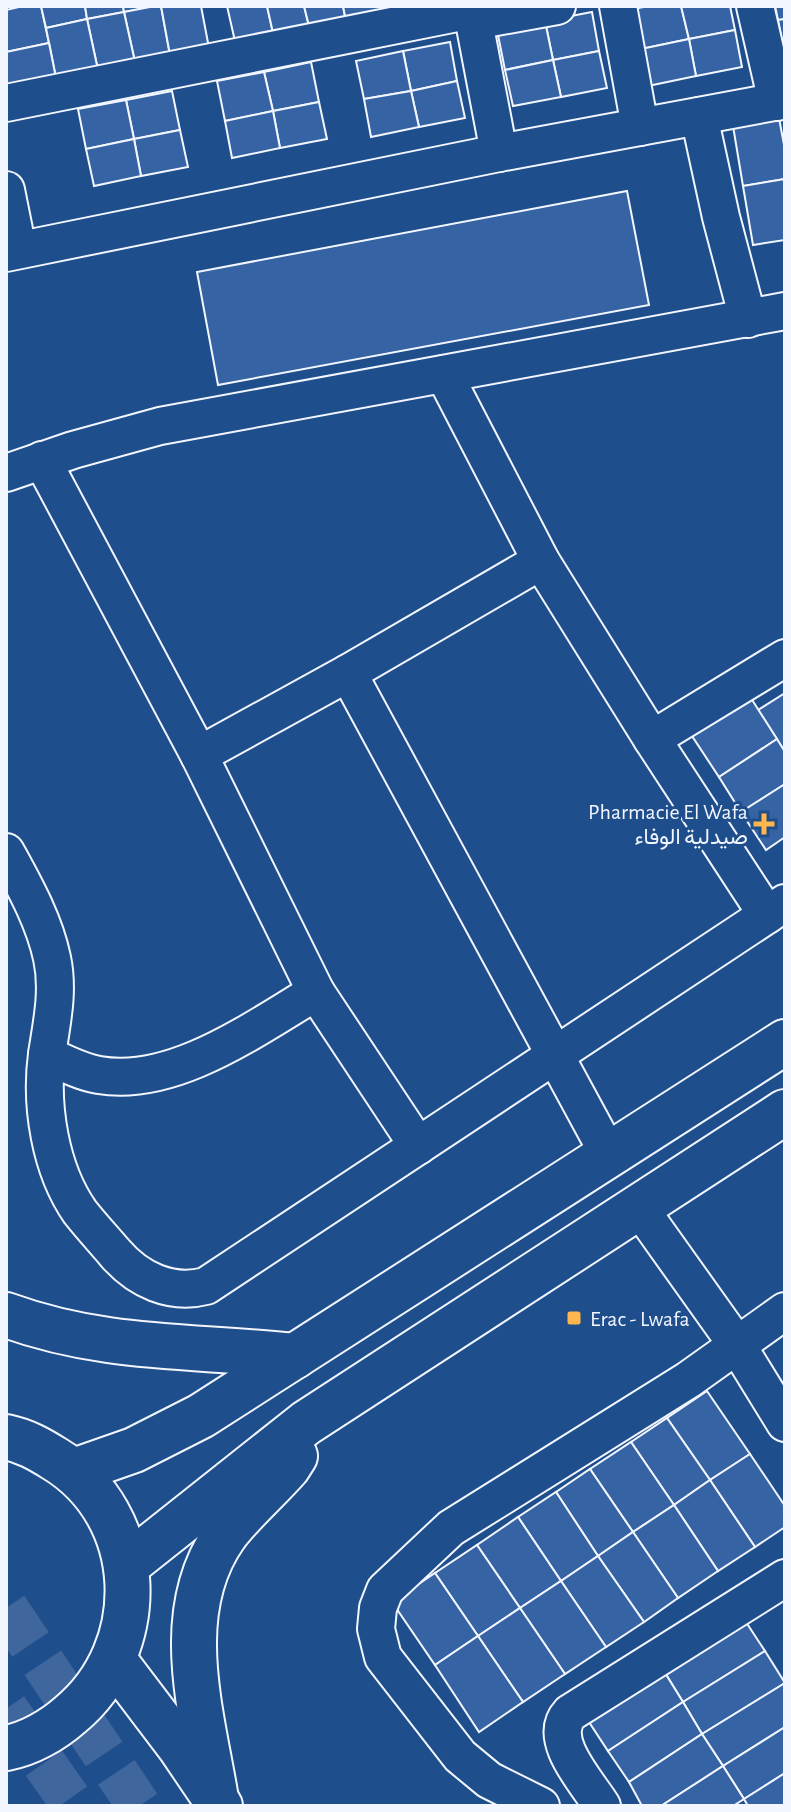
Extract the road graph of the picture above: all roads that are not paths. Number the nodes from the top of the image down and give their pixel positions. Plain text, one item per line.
1 (557, 6) edge
2 (618, 6) edge
3 (755, 6) edge
4 (472, 12) edge
5 (781, 101) edge
6 (6, 103) edge
7 (699, 116) junction
8 (640, 127) junction
9 (499, 153) junction
10 (6, 190) edge
11 (12, 251) edge
12 (785, 311) edge
13 (748, 319) junction
14 (444, 374) junction
15 (42, 460) junction
16 (6, 473) edge
17 (541, 561) junction
18 (785, 658) edge
19 (348, 673) junction
20 (652, 739) junction
21 (199, 755) junction
22 (6, 852) edge
23 (776, 909) edge
24 (316, 992) junction
25 (785, 1042) edge
26 (47, 1055) junction
27 (553, 1055) junction
28 (785, 1112) edge
29 (418, 1146) junction
30 (609, 1155) junction
31 (638, 1206) junction
32 (785, 1311) edge
33 (6, 1315) edge
34 (737, 1345) junction
35 (295, 1356) junction
36 (306, 1423) junction
37 (785, 1423) edge
38 (6, 1437) edge
39 (74, 1471) junction
40 (127, 1565) junction
41 (785, 1578) edge
42 (114, 1660) junction
43 (6, 1748) edge
44 (218, 1802) edge
45 (541, 1806) edge
46 (602, 1806) edge

1 - 4 street
2 - 8 street
3 - 5 street
4 - 6 street
4 - 9 street
5 - 7 street
7 - 8 street
7 - 13 street
8 - 9 street
9 - 11 street
10 - 11 street
12 - 13 street
13 - 14 street
14 - 15 street
14 - 17 street
15 - 16 street
15 - 21 street
17 - 19 street
17 - 20 street
18 - 20 street
19 - 21 street
19 - 27 street
20 - 23 street
21 - 24 street
22 - 26 street
23 - 27 street
24 - 26 street
24 - 29 street
25 - 30 main road
26 - 29 street
27 - 29 street
27 - 30 street
28 - 31 main road
30 - 35 main road
31 - 34 street
31 - 36 main road
32 - 34 street
33 - 35 main road
34 - 37 street
34 - 45 street
35 - 39 main road
36 - 40 main road
36 - 44 main road
38 - 39 main road
39 - 40 main road
40 - 42 main road
41 - 46 street
42 - 43 main road
42 - 44 main road

